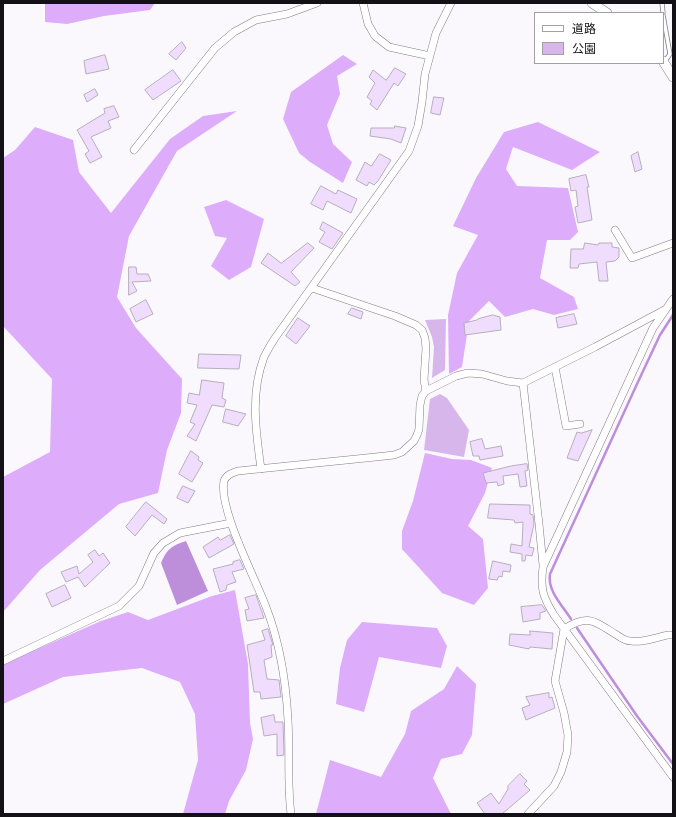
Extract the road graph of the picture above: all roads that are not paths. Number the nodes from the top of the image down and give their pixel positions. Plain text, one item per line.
1 (317, 3) edge
2 (363, 3) edge
3 (451, 3) edge
4 (592, 3) edge
5 (606, 12) edge
6 (664, 20) edge
7 (430, 56) junction
8 (664, 62) edge
9 (673, 77) edge
10 (134, 150) dead end
11 (615, 230) dead end
12 (673, 243) edge
13 (312, 288) junction
14 (673, 299) edge
15 (666, 309) junction
16 (555, 367) junction
17 (523, 383) junction
18 (426, 391) junction
19 (580, 424) dead end
20 (261, 469) junction
21 (231, 523) junction
22 (543, 567) junction
23 (564, 629) junction
24 (673, 635) edge
25 (3, 660) edge
26 (673, 776) edge
27 (291, 814) edge
28 (528, 814) edge

1 - 10 street
2 - 7 street
3 - 7 street
4 - 5 street
6 - 8 lane
7 - 13 street
8 - 9 street
11 - 12 street
13 - 18 street
13 - 20 street
14 - 15 street
15 - 16 street
15 - 22 street
16 - 17 street
16 - 19 street
17 - 18 street
17 - 22 street
18 - 20 street
20 - 21 street
21 - 25 street
21 - 27 street
22 - 23 street
23 - 24 street
23 - 26 street
23 - 28 street

